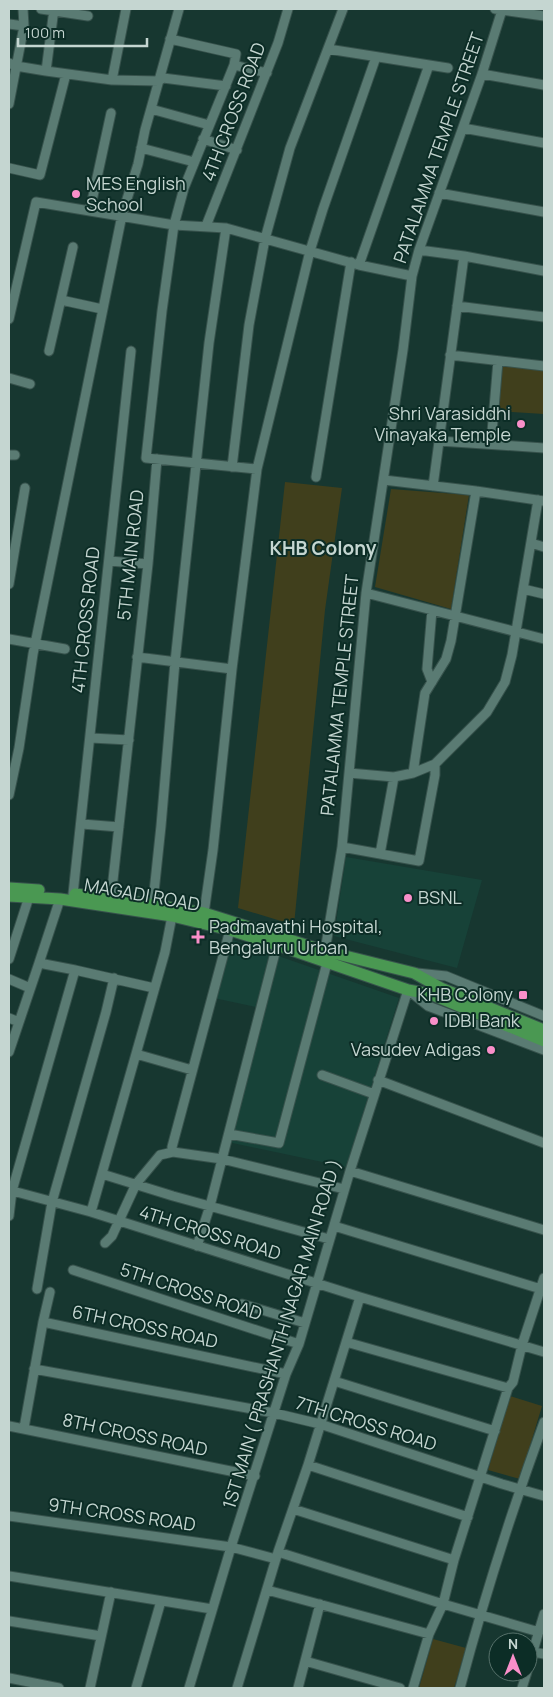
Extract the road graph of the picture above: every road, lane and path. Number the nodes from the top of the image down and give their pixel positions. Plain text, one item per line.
1 (23, 9) edge
2 (41, 9) edge
3 (126, 9) edge
4 (179, 9) edge
5 (288, 9) edge
6 (343, 9) edge
7 (499, 9) edge
8 (54, 10) edge
9 (84, 13) edge
10 (544, 16) edge
11 (9, 24) edge
12 (24, 26) junction
13 (170, 38) junction
14 (328, 49) junction
15 (376, 57) junction
16 (12, 64) edge
17 (234, 65) junction
18 (429, 65) junction
19 (448, 68) dead end
20 (46, 71) junction
21 (266, 73) junction
22 (66, 74) junction
23 (482, 74) junction
24 (112, 80) junction
25 (159, 81) junction
26 (544, 85) edge
27 (226, 86) junction
28 (9, 104) edge
29 (151, 109) junction
30 (111, 113) dead end
31 (209, 125) junction
32 (463, 128) junction
33 (203, 139) junction
34 (544, 143) edge
35 (141, 148) junction
36 (237, 150) junction
37 (194, 162) junction
38 (9, 168) edge
39 (439, 194) junction
40 (90, 210) junction
41 (544, 212) edge
42 (122, 215) junction
43 (174, 225) junction
44 (206, 226) junction
45 (226, 228) junction
46 (265, 239) junction
47 (72, 247) dead end
48 (419, 250) junction
49 (310, 251) junction
50 (464, 256) junction
51 (355, 264) junction
52 (544, 271) edge
53 (412, 276) junction
54 (61, 300) junction
55 (457, 306) junction
56 (102, 309) junction
57 (544, 318) edge
58 (9, 319) edge
59 (49, 351) dead end
60 (131, 351) dead end
61 (450, 355) junction
62 (498, 361) junction
63 (544, 366) edge
64 (9, 378) edge
65 (30, 384) dead end
66 (439, 441) junction
67 (491, 444) junction
68 (544, 448) edge
69 (157, 459) junction
70 (197, 464) junction
71 (232, 467) junction
72 (257, 469) junction
73 (316, 478) dead end
74 (384, 480) junction
75 (433, 486) junction
76 (25, 488) dead end
77 (476, 491) junction
78 (541, 501) edge
79 (531, 543) junction
80 (544, 547) edge
81 (109, 561) junction
82 (148, 564) junction
83 (9, 584) edge
84 (523, 589) junction
85 (366, 593) junction
86 (544, 594) edge
87 (432, 610) junction
88 (455, 616) junction
89 (516, 632) junction
90 (9, 639) edge
91 (544, 639) edge
92 (35, 644) junction
93 (64, 649) dead end
94 (137, 657) junction
95 (175, 662) junction
96 (232, 669) junction
97 (432, 682) junction
98 (91, 738) junction
99 (129, 740) junction
100 (435, 764) junction
101 (348, 773) junction
102 (413, 773) junction
103 (394, 777) junction
104 (9, 795) edge
105 (82, 824) junction
106 (119, 827) junction
107 (342, 847) junction
108 (380, 854) junction
109 (9, 888) edge
110 (73, 894) junction
111 (9, 896) edge
112 (29, 897) junction
113 (111, 898) junction
114 (60, 899) junction
115 (152, 909) junction
116 (204, 913) junction
117 (172, 916) junction
118 (230, 930) junction
119 (277, 945) junction
120 (325, 951) junction
121 (9, 960) edge
122 (39, 963) junction
123 (328, 963) junction
124 (76, 970) junction
125 (414, 973) junction
126 (114, 978) junction
127 (9, 979) edge
128 (30, 988) junction
129 (154, 988) junction
130 (408, 990) junction
131 (544, 1016) edge
132 (9, 1018) edge
133 (19, 1022) junction
134 (544, 1030) edge
135 (544, 1042) edge
136 (544, 1050) edge
137 (9, 1052) edge
138 (136, 1054) junction
139 (192, 1070) junction
140 (322, 1075) dead end
141 (378, 1080) junction
142 (374, 1094) junction
143 (229, 1134) junction
144 (544, 1143) edge
145 (173, 1152) junction
146 (222, 1159) junction
147 (350, 1171) junction
148 (102, 1174) junction
149 (136, 1184) junction
150 (344, 1189) junction
151 (10, 1190) edge
152 (52, 1202) junction
153 (210, 1206) junction
154 (91, 1212) junction
155 (9, 1216) edge
156 (119, 1221) junction
157 (334, 1226) junction
158 (544, 1230) edge
159 (329, 1239) junction
160 (105, 1242) dead end
161 (197, 1246) junction
162 (73, 1270) dead end
163 (544, 1278) edge
164 (317, 1283) junction
165 (38, 1289) dead end
166 (541, 1289) junction
167 (50, 1292) dead end
168 (360, 1297) junction
169 (242, 1304) dead end
170 (44, 1322) junction
171 (305, 1323) junction
172 (346, 1342) junction
173 (299, 1344) junction
174 (522, 1345) junction
175 (544, 1352) edge
176 (34, 1369) junction
177 (286, 1374) junction
178 (334, 1381) junction
179 (508, 1388) junction
180 (274, 1413) junction
181 (544, 1422) edge
182 (320, 1424) junction
183 (9, 1426) edge
184 (24, 1428) junction
185 (495, 1431) junction
186 (308, 1466) junction
187 (255, 1476) junction
188 (481, 1477) junction
189 (519, 1490) junction
190 (544, 1496) edge
191 (293, 1509) junction
192 (9, 1516) edge
193 (468, 1517) junction
194 (231, 1547) junction
195 (277, 1556) junction
196 (454, 1560) junction
197 (9, 1576) edge
198 (267, 1590) junction
199 (111, 1592) junction
200 (161, 1601) junction
201 (320, 1604) junction
202 (443, 1604) junction
203 (212, 1609) junction
204 (544, 1614) edge
205 (479, 1615) junction
206 (9, 1621) edge
207 (539, 1632) junction
208 (429, 1634) junction
209 (538, 1635) edge
210 (101, 1636) junction
211 (305, 1661) junction
212 (9, 1678) edge
213 (59, 1688) edge
214 (90, 1688) edge
215 (136, 1688) edge
216 (189, 1688) edge
217 (237, 1688) edge
218 (298, 1688) edge
219 (400, 1688) edge
220 (413, 1688) edge
221 (460, 1688) edge

1 - 12 street
2 - 8 street
3 - 24 street
4 - 13 street
5 - 21 street, 4TH CROSS ROAD
6 - 14 street
7 - 10 street
7 - 23 street, PATALAMMA TEMPLE STREET
8 - 9 street
8 - 20 street
11 - 12 street
12 - 16 street
13 - 17 street
13 - 25 street
14 - 15 street
14 - 46 street
15 - 18 street
15 - 49 street
16 - 20 street
16 - 28 street
17 - 21 street
17 - 27 street
18 - 19 street
18 - 51 street
20 - 22 street
21 - 36 street, 4TH CROSS ROAD
22 - 24 street
22 - 38 street
23 - 26 street
23 - 32 street, PATALAMMA TEMPLE STREET
24 - 25 street
25 - 27 street
25 - 29 street
27 - 31 street
29 - 31 street
29 - 35 street
30 - 40 street
31 - 33 street
32 - 34 street
32 - 39 street, PATALAMMA TEMPLE STREET
33 - 36 street
33 - 37 street
35 - 37 street
35 - 42 street
36 - 44 street, 4TH CROSS ROAD
37 - 43 street
39 - 41 street
39 - 48 street, PATALAMMA TEMPLE STREET
40 - 42 street
40 - 58 street
42 - 43 street
42 - 56 street
43 - 44 street
43 - 69 street
44 - 45 street
45 - 46 street
45 - 70 street
46 - 49 street
46 - 71 street
47 - 54 street
48 - 50 street
48 - 53 street, PATALAMMA TEMPLE STREET
49 - 51 street
49 - 72 street
50 - 52 street
50 - 55 street
51 - 53 street
51 - 73 street
53 - 74 street, PATALAMMA TEMPLE STREET
54 - 56 street
54 - 59 street
55 - 57 street
55 - 61 street
56 - 92 street
60 - 81 street, 4TH CROSS ROAD
61 - 62 street
61 - 66 street
62 - 63 street
62 - 67 street
64 - 65 street
66 - 67 street
66 - 75 street
67 - 68 street
69 - 70 street
69 - 82 street, 5TH MAIN ROAD
70 - 71 street
70 - 95 street
71 - 72 street
72 - 96 street
74 - 75 street
74 - 85 street, PATALAMMA TEMPLE STREET
75 - 77 street
76 - 83 street
77 - 78 street
77 - 88 street
78 - 79 street
79 - 80 street
79 - 84 street
81 - 82 street
81 - 98 street, 4TH CROSS ROAD
82 - 94 street, 5TH MAIN ROAD
84 - 86 street
84 - 89 street
85 - 87 street
85 - 101 street, PATALAMMA TEMPLE STREET
87 - 88 street
87 - 97 street
88 - 89 street
88 - 97 street
89 - 91 street
89 - 100 street
90 - 92 street
92 - 93 street
92 - 104 street
94 - 95 street
94 - 99 street, 5TH MAIN ROAD
95 - 96 street
95 - 115 street
96 - 116 street
97 - 102 street
98 - 99 street
98 - 105 street, 4TH CROSS ROAD
99 - 106 street, 5TH MAIN ROAD
100 - 102 street
100 - 108 street
101 - 103 street
101 - 107 street, PATALAMMA TEMPLE STREET
102 - 103 street
103 - 108 street
105 - 106 street
105 - 110 street, 4TH CROSS ROAD
106 - 113 street, 5TH MAIN ROAD
107 - 108 street
107 - 120 street, PATALAMMA TEMPLE STREET
109 - 110 main road, MAGADI ROAD
110 - 113 main road, MAGADI ROAD
111 - 112 main road, MAGADI ROAD
112 - 114 main road, MAGADI ROAD
112 - 121 street
113 - 115 main road, MAGADI ROAD
114 - 115 main road, MAGADI ROAD
114 - 122 street
115 - 116 main road, MAGADI ROAD
115 - 117 main road, MAGADI ROAD
116 - 120 main road, MAGADI ROAD
117 - 118 main road, MAGADI ROAD
117 - 129 street
118 - 119 main road, MAGADI ROAD
118 - 139 street
119 - 123 main road, MAGADI ROAD
119 - 143 street
120 - 125 main road, MAGADI ROAD
122 - 124 street
122 - 128 street
123 - 130 main road, MAGADI ROAD
123 - 143 street
124 - 126 street
124 - 151 street
125 - 131 street, MAGADI ROAD
125 - 134 main road
126 - 129 street
126 - 152 street
127 - 128 street
128 - 133 street
129 - 138 street
130 - 135 main road
130 - 136 street, MAGADI ROAD
130 - 141 street, 1ST MAIN ( PRASHANTH NAGAR MAIN ROAD )
132 - 133 street
133 - 137 street
138 - 139 street
138 - 148 street
139 - 145 street
140 - 142 street
141 - 142 street, 1ST MAIN ( PRASHANTH NAGAR MAIN ROAD )
141 - 144 street
142 - 147 street, 1ST MAIN ( PRASHANTH NAGAR MAIN ROAD )
143 - 146 street
145 - 146 street
145 - 149 street
146 - 150 street
146 - 153 street
147 - 150 street, 1ST MAIN ( PRASHANTH NAGAR MAIN ROAD )
147 - 158 street
148 - 149 street
148 - 154 street
149 - 153 street
149 - 156 street
150 - 157 street, 1ST MAIN ( PRASHANTH NAGAR MAIN ROAD )
151 - 152 street, 4TH CROSS ROAD
151 - 155 street
152 - 154 street, 4TH CROSS ROAD
152 - 165 street
153 - 159 street
153 - 161 street
154 - 156 street, 4TH CROSS ROAD
156 - 160 street
156 - 161 street, 4TH CROSS ROAD
157 - 159 street, 1ST MAIN ( PRASHANTH NAGAR MAIN ROAD )
157 - 166 street
159 - 164 street, 1ST MAIN ( PRASHANTH NAGAR MAIN ROAD )
161 - 164 street, 4TH CROSS ROAD
162 - 173 street, 5TH CROSS ROAD
163 - 166 street
164 - 168 street, 4TH CROSS ROAD
164 - 171 street, 1ST MAIN ( PRASHANTH NAGAR MAIN ROAD )
166 - 174 street
167 - 170 street
168 - 172 street
168 - 174 street, 4TH CROSS ROAD
169 - 171 street
170 - 176 street
170 - 177 street, 6TH CROSS ROAD
171 - 173 street, 1ST MAIN ( PRASHANTH NAGAR MAIN ROAD )
172 - 178 street
172 - 179 street
173 - 177 street, 1ST MAIN ( PRASHANTH NAGAR MAIN ROAD )
174 - 175 street, 4TH CROSS ROAD
174 - 179 street
176 - 180 street, 7TH CROSS ROAD
176 - 184 street
177 - 180 street, 1ST MAIN ( PRASHANTH NAGAR MAIN ROAD )
178 - 182 street
178 - 185 street
179 - 185 street
180 - 182 street, 7TH CROSS ROAD
180 - 187 street, 1ST MAIN ( PRASHANTH NAGAR MAIN ROAD )
181 - 189 street
182 - 186 street
182 - 188 street, 7TH CROSS ROAD
183 - 184 street, 8TH CROSS ROAD
184 - 187 street, 8TH CROSS ROAD
185 - 188 street
186 - 191 street
186 - 193 street
187 - 194 street, 1ST MAIN ( PRASHANTH NAGAR MAIN ROAD )
188 - 189 street, 7TH CROSS ROAD
188 - 193 street
189 - 190 street, 7TH CROSS ROAD
189 - 205 street
191 - 195 street
191 - 196 street
192 - 194 street, 9TH CROSS ROAD
193 - 196 street
194 - 195 street, 9TH CROSS ROAD
194 - 203 street, 1ST MAIN ( PRASHANTH NAGAR MAIN ROAD )
195 - 198 street
195 - 202 street
196 - 202 street
197 - 199 street
198 - 201 street
198 - 217 street
199 - 200 street
199 - 210 street
200 - 203 street
200 - 215 street
201 - 208 street
201 - 211 street
202 - 205 street
202 - 208 street
203 - 216 street, 1ST MAIN ( PRASHANTH NAGAR MAIN ROAD )
204 - 207 street
205 - 207 street
205 - 221 street
206 - 210 street
207 - 209 street
208 - 220 street
210 - 214 street
211 - 218 street
211 - 219 street
212 - 213 street

